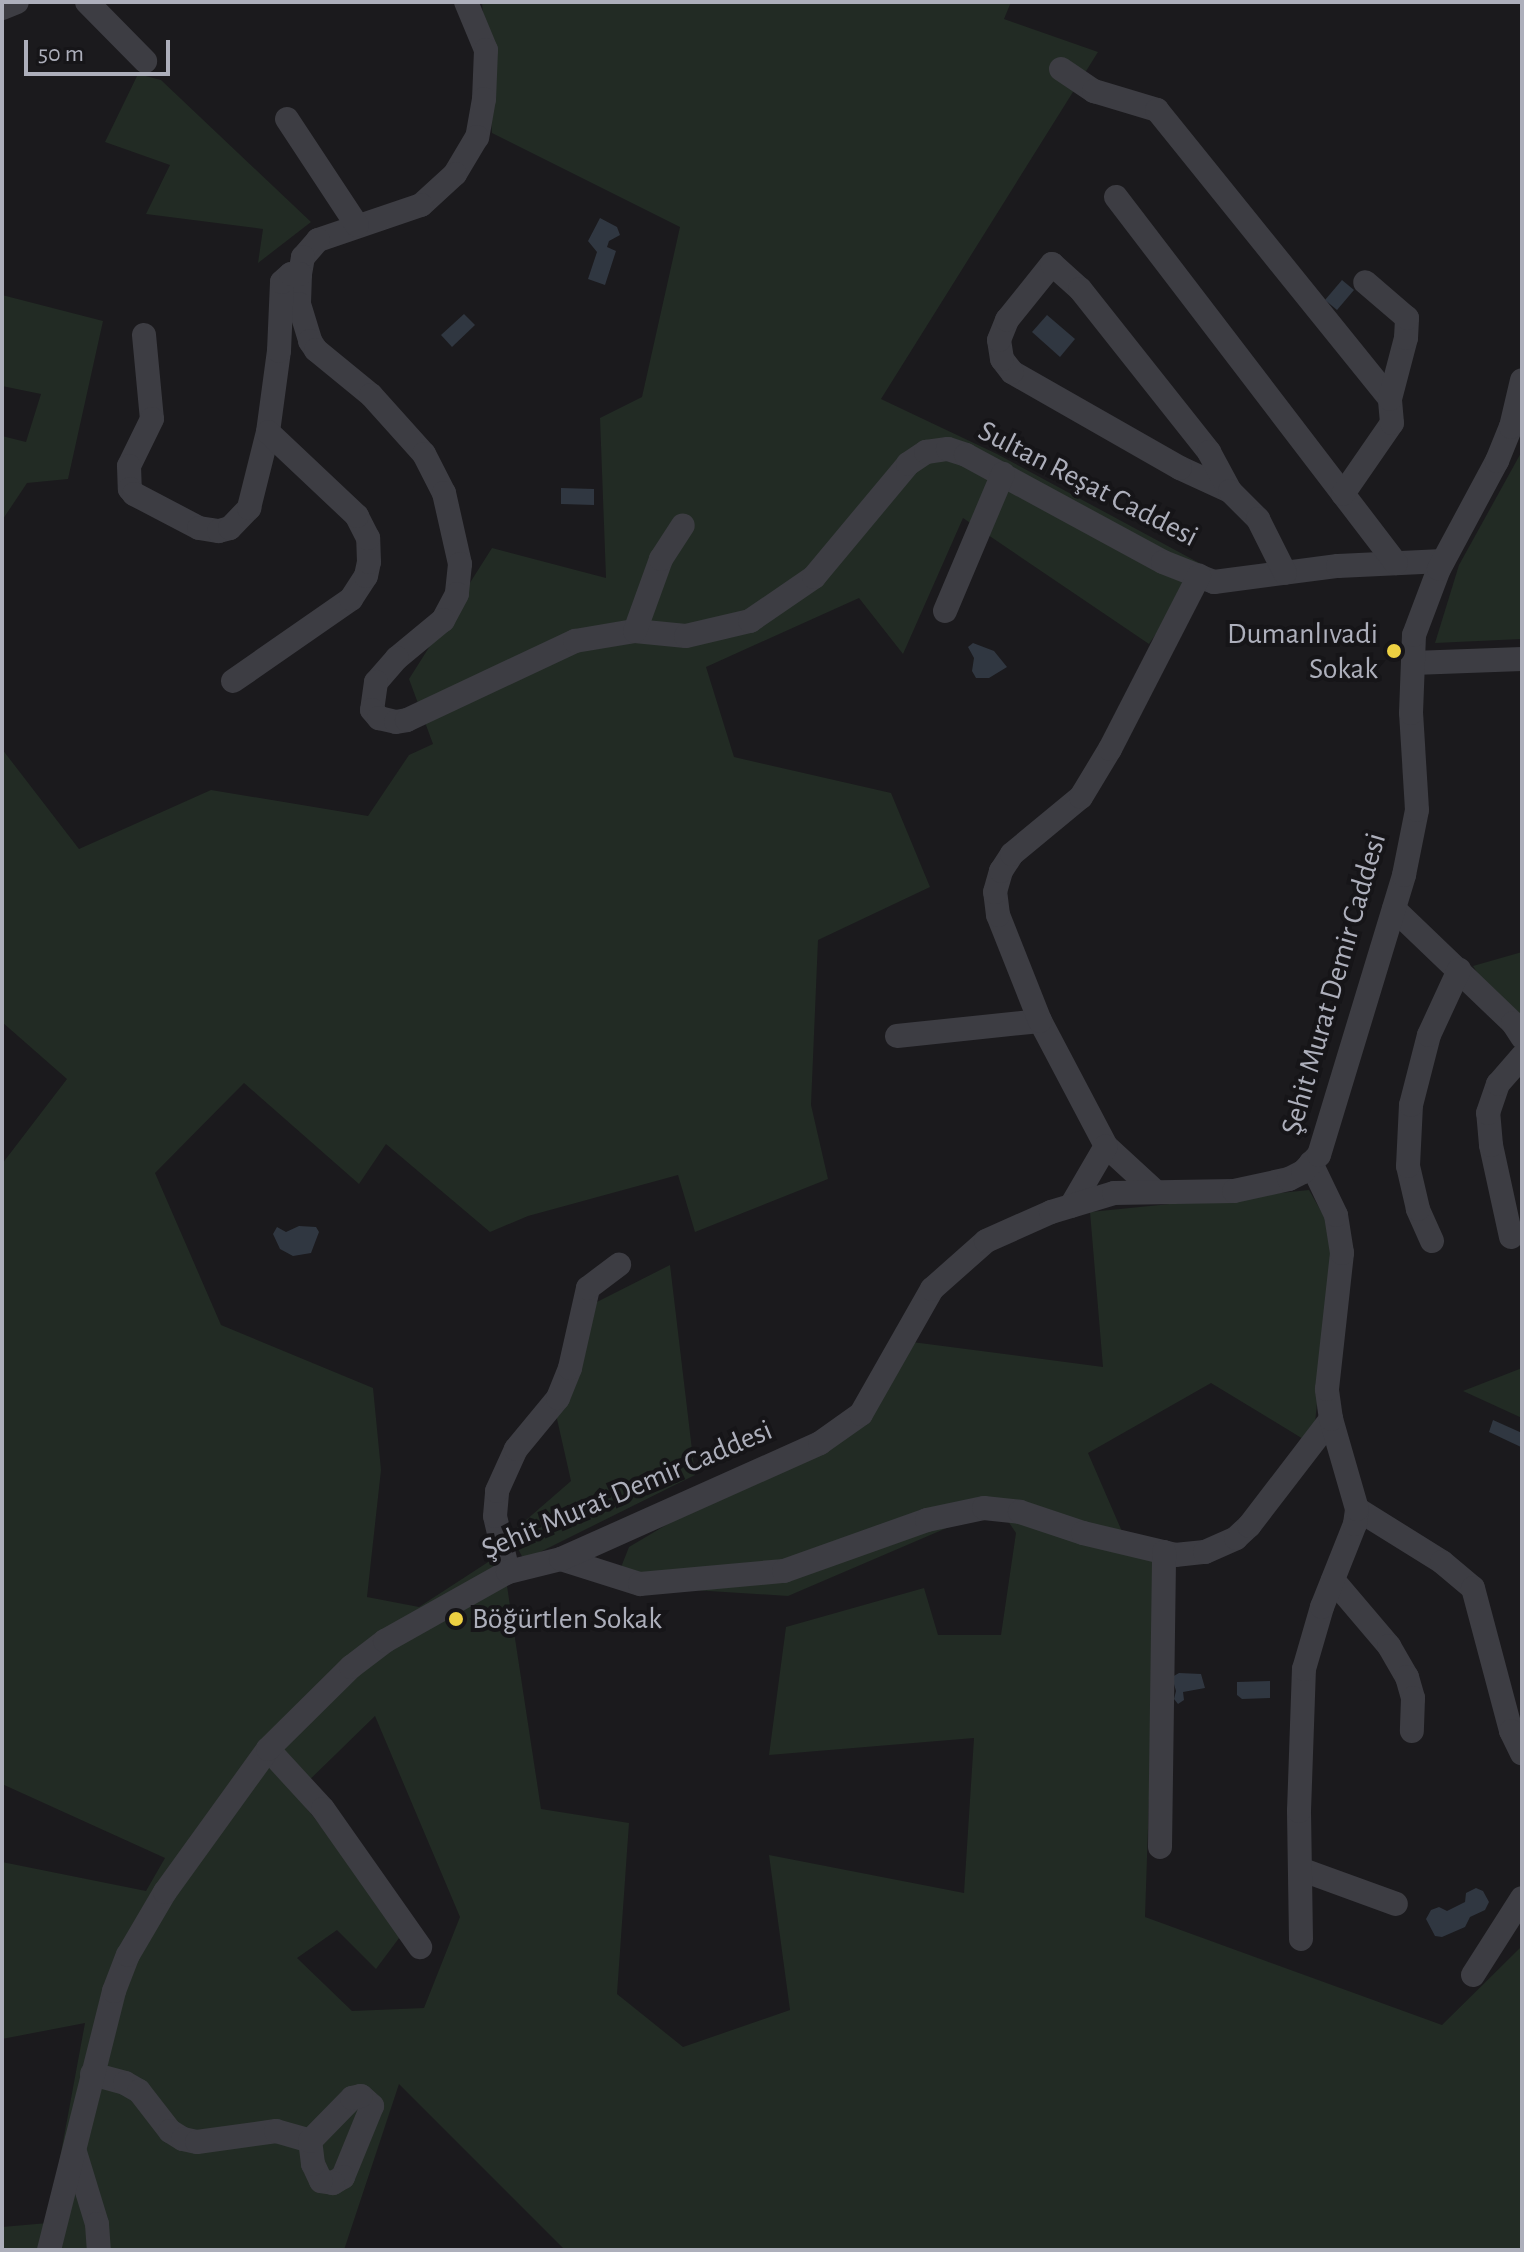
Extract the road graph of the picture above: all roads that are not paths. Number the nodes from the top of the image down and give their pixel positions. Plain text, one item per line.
1 (17, 2) edge
2 (87, 2) edge
3 (466, 2) edge
4 (2, 8) edge
5 (145, 61) dead end
6 (1061, 69) dead end
7 (287, 119) dead end
8 (1116, 197) dead end
9 (357, 225) junction
10 (300, 274) junction
11 (1365, 282) dead end
12 (144, 335) dead end
13 (1522, 380) edge
14 (1390, 399) junction
15 (268, 432) junction
16 (1003, 474) junction
17 (1230, 491) junction
18 (1343, 494) junction
19 (683, 525) dead end
20 (1443, 561) junction
21 (1396, 563) junction
22 (1285, 573) junction
23 (1199, 576) junction
24 (945, 611) dead end
25 (635, 631) junction
26 (1522, 659) edge
27 (1413, 663) junction
28 (233, 681) dead end
29 (1394, 909) junction
30 (1459, 970) junction
31 (1040, 1021) junction
32 (897, 1036) dead end
33 (1522, 1037) edge
34 (1522, 1056) edge
35 (1106, 1146) junction
36 (1311, 1163) junction
37 (1156, 1192) junction
38 (1071, 1206) junction
39 (1511, 1237) dead end
40 (1432, 1241) dead end
41 (619, 1265) dead end
42 (1331, 1419) junction
43 (1357, 1509) junction
44 (1164, 1552) junction
45 (561, 1559) junction
46 (508, 1572) junction
47 (1333, 1580) junction
48 (1412, 1731) dead end
49 (268, 1749) junction
50 (1522, 1754) edge
51 (1160, 1847) dead end
52 (1300, 1869) junction
53 (1522, 1898) edge
54 (1396, 1904) dead end
55 (1301, 1939) dead end
56 (420, 1947) dead end
57 (1473, 1975) dead end
58 (92, 2074) junction
59 (310, 2141) dead end
60 (74, 2150) junction
61 (49, 2250) edge
62 (99, 2250) edge

1 - 4 street
2 - 5 street
3 - 9 street
6 - 14 street
7 - 9 street
8 - 18 street
9 - 10 street
10 - 15 street
10 - 25 street, Sultan Reşat Caddesi
11 - 14 street
12 - 15 street
13 - 20 street, Şehit Murat Demir Caddesi
14 - 18 street
15 - 28 street
16 - 23 street, Sultan Reşat Caddesi
16 - 24 street
16 - 25 street, Sultan Reşat Caddesi
17 - 17 street
17 - 22 street, Sultan Reşat Caddesi
18 - 21 street
19 - 25 street
20 - 21 street, Sultan Reşat Caddesi
20 - 27 street, Şehit Murat Demir Caddesi
21 - 22 street, Sultan Reşat Caddesi
22 - 23 street, Sultan Reşat Caddesi
23 - 31 street
26 - 27 street
27 - 29 street, Şehit Murat Demir Caddesi
29 - 30 street
29 - 36 street, Şehit Murat Demir Caddesi
30 - 33 street
30 - 40 street
31 - 32 street
31 - 35 street
34 - 39 street
35 - 37 street
35 - 38 street
36 - 37 street, Şehit Murat Demir Caddesi
36 - 42 street
37 - 38 street, Şehit Murat Demir Caddesi
38 - 45 street, Şehit Murat Demir Caddesi
41 - 46 street
42 - 43 street
42 - 44 street
43 - 47 street
43 - 50 street
44 - 45 street
44 - 51 street
45 - 46 street, Şehit Murat Demir Caddesi
46 - 49 street, Şehit Murat Demir Caddesi
47 - 48 street
47 - 52 street
49 - 56 street
49 - 58 street, Şehit Murat Demir Caddesi
52 - 54 street
52 - 55 street
53 - 57 street
58 - 59 street
58 - 60 street, Şehit Murat Demir Caddesi
60 - 61 street, Şehit Murat Demir Caddesi
60 - 62 street

